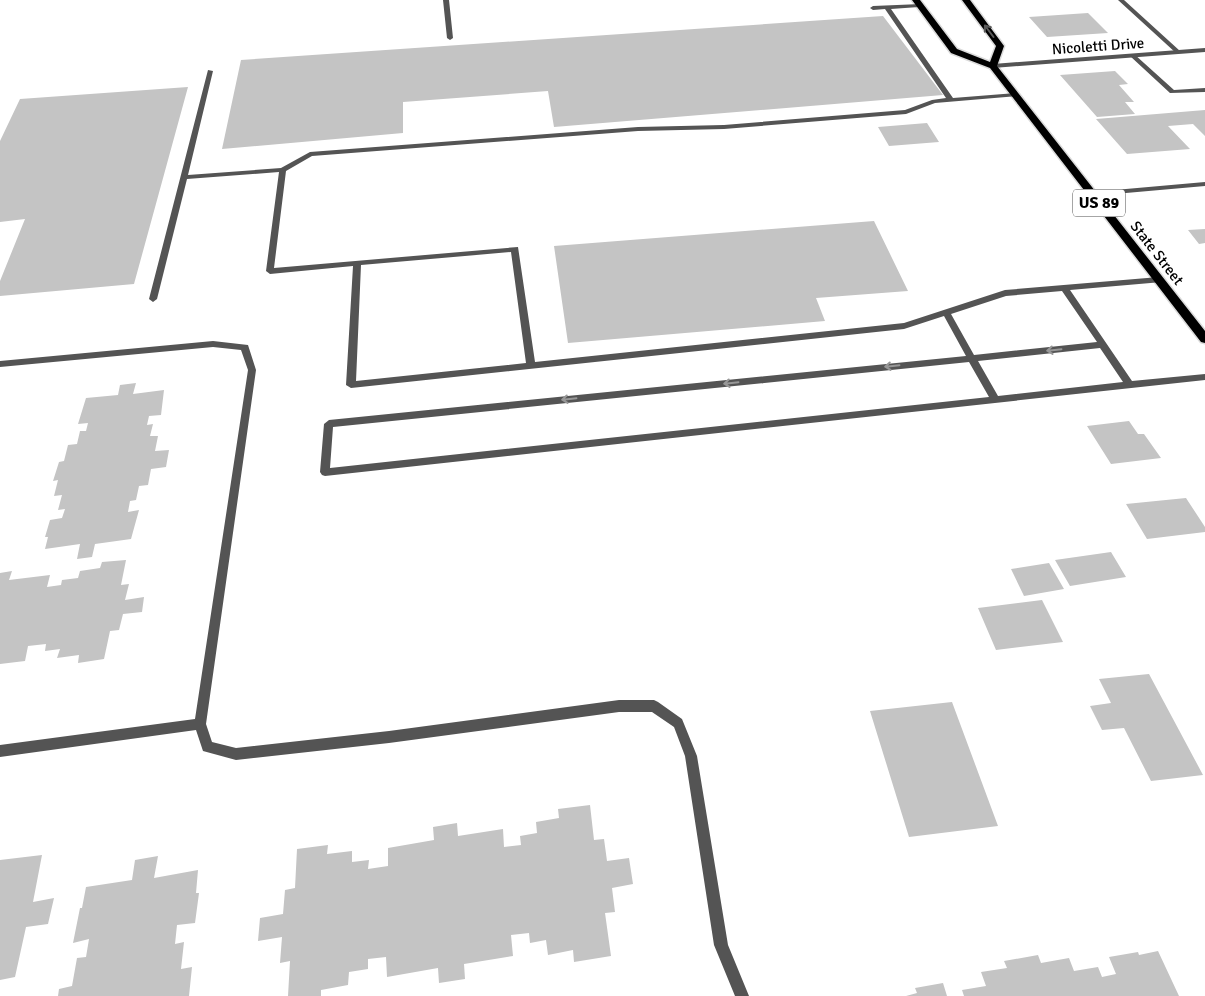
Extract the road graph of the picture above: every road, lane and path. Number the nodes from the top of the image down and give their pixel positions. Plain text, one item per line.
1 (446, 0) edge
2 (966, 0) edge
3 (1121, 0) edge
4 (918, 2) edge
5 (887, 7) junction
6 (873, 8) dead end
7 (450, 38) dead end
8 (1205, 50) edge
9 (1178, 52) junction
10 (1132, 56) junction
11 (993, 66) junction
12 (210, 71) dead end
13 (1205, 90) edge
14 (1016, 95) junction
15 (951, 100) junction
16 (283, 170) junction
17 (184, 177) junction
18 (1205, 184) edge
19 (1092, 194) junction
20 (357, 263) junction
21 (1159, 280) junction
22 (1064, 288) junction
23 (153, 299) dead end
24 (946, 312) junction
25 (1205, 339) edge
26 (1102, 345) junction
27 (972, 358) junction
28 (0, 364) edge
29 (531, 366) junction
30 (1205, 377) edge
31 (1130, 385) junction
32 (995, 399) junction
33 (200, 724) junction
34 (0, 751) edge
35 (742, 996) edge

1 - 7 street
11 -> 2 main road
3 - 9 street
4 - 5 street
4 - 11 main road
5 - 6 street
5 - 15 street
8 - 9 street, Nicoletti Drive
9 - 10 street, Nicoletti Drive
10 - 11 street, Nicoletti Drive
10 - 13 street
11 - 14 main road, State Street / US 89
12 - 17 street
14 - 15 street
14 - 19 main road, State Street / US 89
15 - 16 street
16 - 17 street
16 - 20 street
17 - 23 street
18 - 19 street
19 - 21 main road, State Street / US 89
20 - 29 street
20 - 29 street
21 - 22 street
21 - 25 main road, State Street / US 89
22 - 24 street
22 - 26 street
24 - 27 street
24 - 29 street
26 -> 27 street
26 - 31 street
27 - 32 street
27 -> 32 street
28 - 33 street
30 - 31 street
31 - 32 street
33 - 34 street
33 - 35 street

